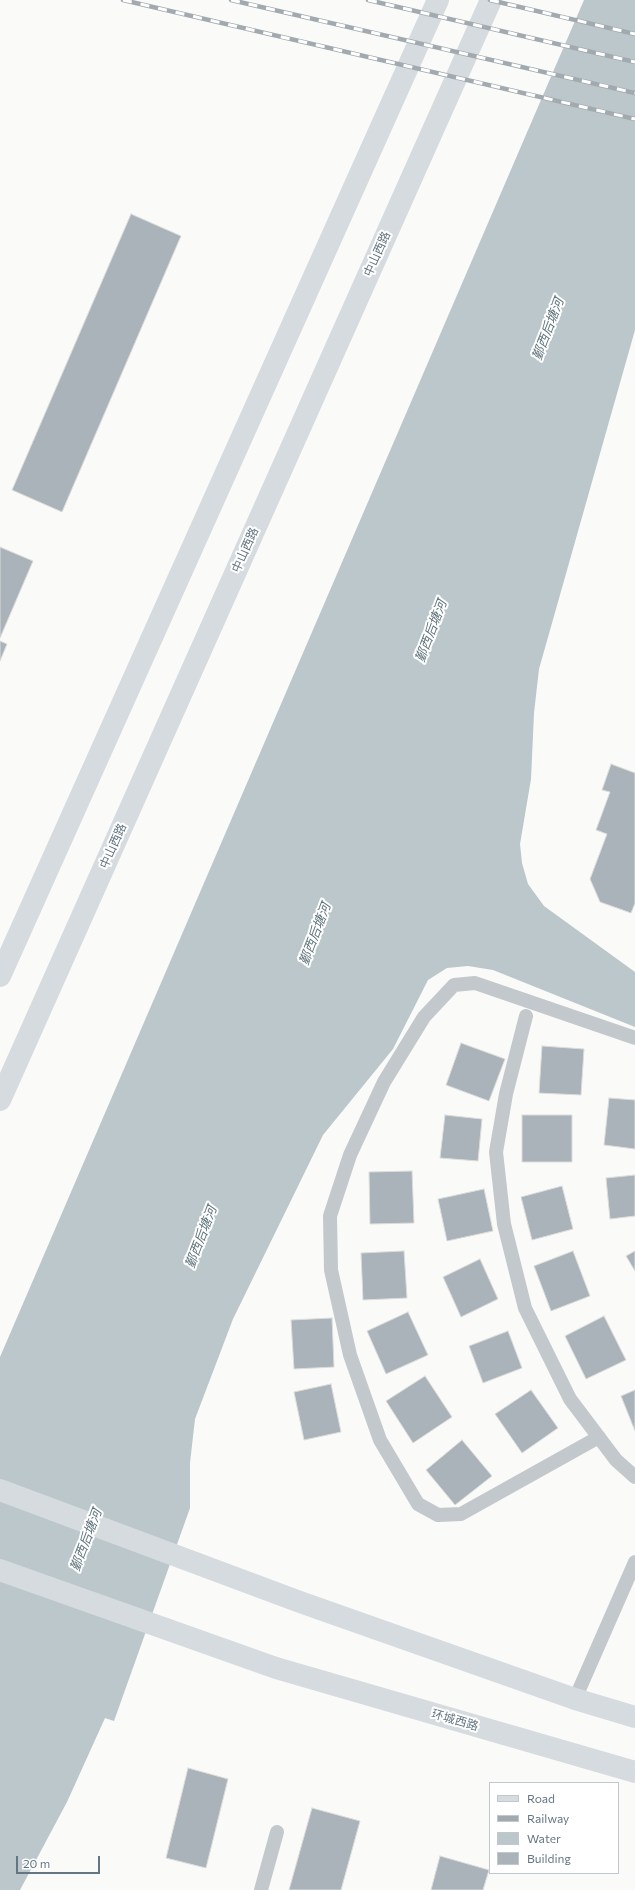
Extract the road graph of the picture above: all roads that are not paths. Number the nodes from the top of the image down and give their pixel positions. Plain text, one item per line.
1 (438, 0) edge
2 (491, 0) edge
3 (0, 976) edge
4 (526, 1016) dead end
5 (635, 1038) edge
6 (0, 1100) edge
7 (599, 1437) junction
8 (635, 1477) edge
9 (0, 1490) edge
10 (635, 1562) edge
11 (0, 1570) edge
12 (575, 1699) junction
13 (635, 1717) edge
14 (635, 1772) edge
15 (277, 1832) dead end
16 (261, 1890) edge

1 - 3 main road
2 - 6 main road, 中山西路
4 - 7 lane
5 - 7 lane
7 - 8 lane
9 - 12 main road
10 - 12 lane
11 - 14 main road, 环城西路
12 - 13 main road
15 - 16 lane

